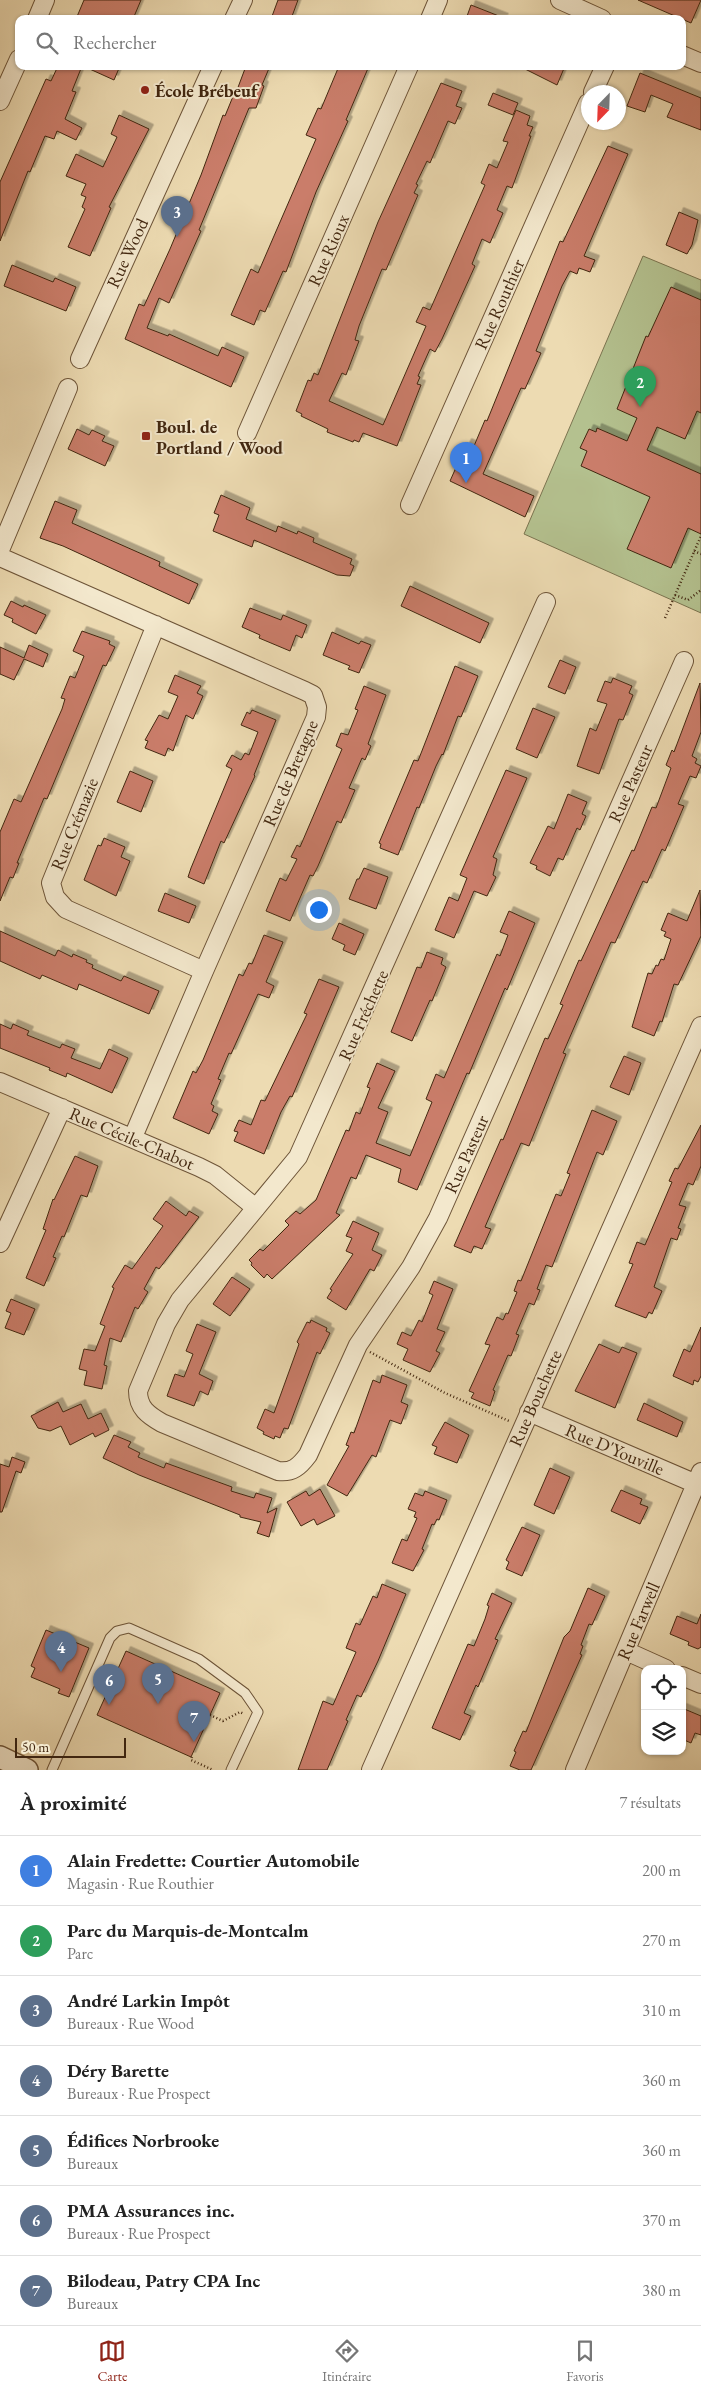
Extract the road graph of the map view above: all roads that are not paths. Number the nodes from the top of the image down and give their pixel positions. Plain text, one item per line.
1 (45, 0) edge
2 (243, 0) edge
3 (438, 0) edge
4 (560, 0) edge
5 (39, 15) edge
6 (236, 15) edge
7 (432, 15) edge
8 (593, 15) edge
9 (686, 57) edge
10 (701, 63) edge
11 (15, 68) edge
12 (210, 70) edge
13 (407, 70) edge
14 (603, 70) edge
15 (596, 85) edge
16 (0, 102) edge
17 (581, 119) edge
18 (80, 359) dead end
19 (68, 388) dead end
20 (247, 433) dead end
21 (410, 505) dead end
22 (0, 550) edge
23 (0, 557) edge
24 (546, 602) dead end
25 (156, 625) junction
26 (684, 662) dead end
27 (204, 971) junction
28 (701, 1026) edge
29 (0, 1082) edge
30 (62, 1108) junction
31 (133, 1137) junction
32 (256, 1208) junction
33 (0, 1243) edge
34 (138, 1400) joint
35 (526, 1419) junction
36 (699, 1481) edge
37 (626, 1651) junction
38 (657, 1665) edge
39 (686, 1678) edge
40 (701, 1684) edge
41 (0, 1757) edge
42 (27, 1770) edge
43 (52, 1770) edge
44 (231, 1770) edge
45 (371, 1770) edge
46 (575, 1770) edge

1 - 5 street
2 - 6 street
3 - 7 street
4 - 8 street
9 - 10 street
11 - 16 street
12 - 18 street, Rue Wood
13 - 20 street, Rue Rioux
14 - 15 street
17 - 21 street, Rue Routhier
19 - 22 street
23 - 25 street, Rue de Bretagne
24 - 32 street, Rue Fréchette
25 - 27 street, Rue Crémazie
25 - 27 street, Rue de Bretagne
26 - 34 street, Rue Pasteur
27 - 31 street, Rue de Bretagne
28 - 35 street, Rue Bouchette
29 - 30 street, Rue Cécile-Chabot
30 - 31 street, Rue Cécile-Chabot
30 - 33 street
31 - 32 street, Rue Cécile-Chabot
32 - 34 street, Rue Fréchette
35 - 36 street, Rue D'Youville
35 - 45 street, Rue Bouchette
36 - 37 street, Rue Farwell
37 - 38 street
37 - 46 street, Rue Farwell
39 - 40 street
41 - 42 street
43 - 44 lane

